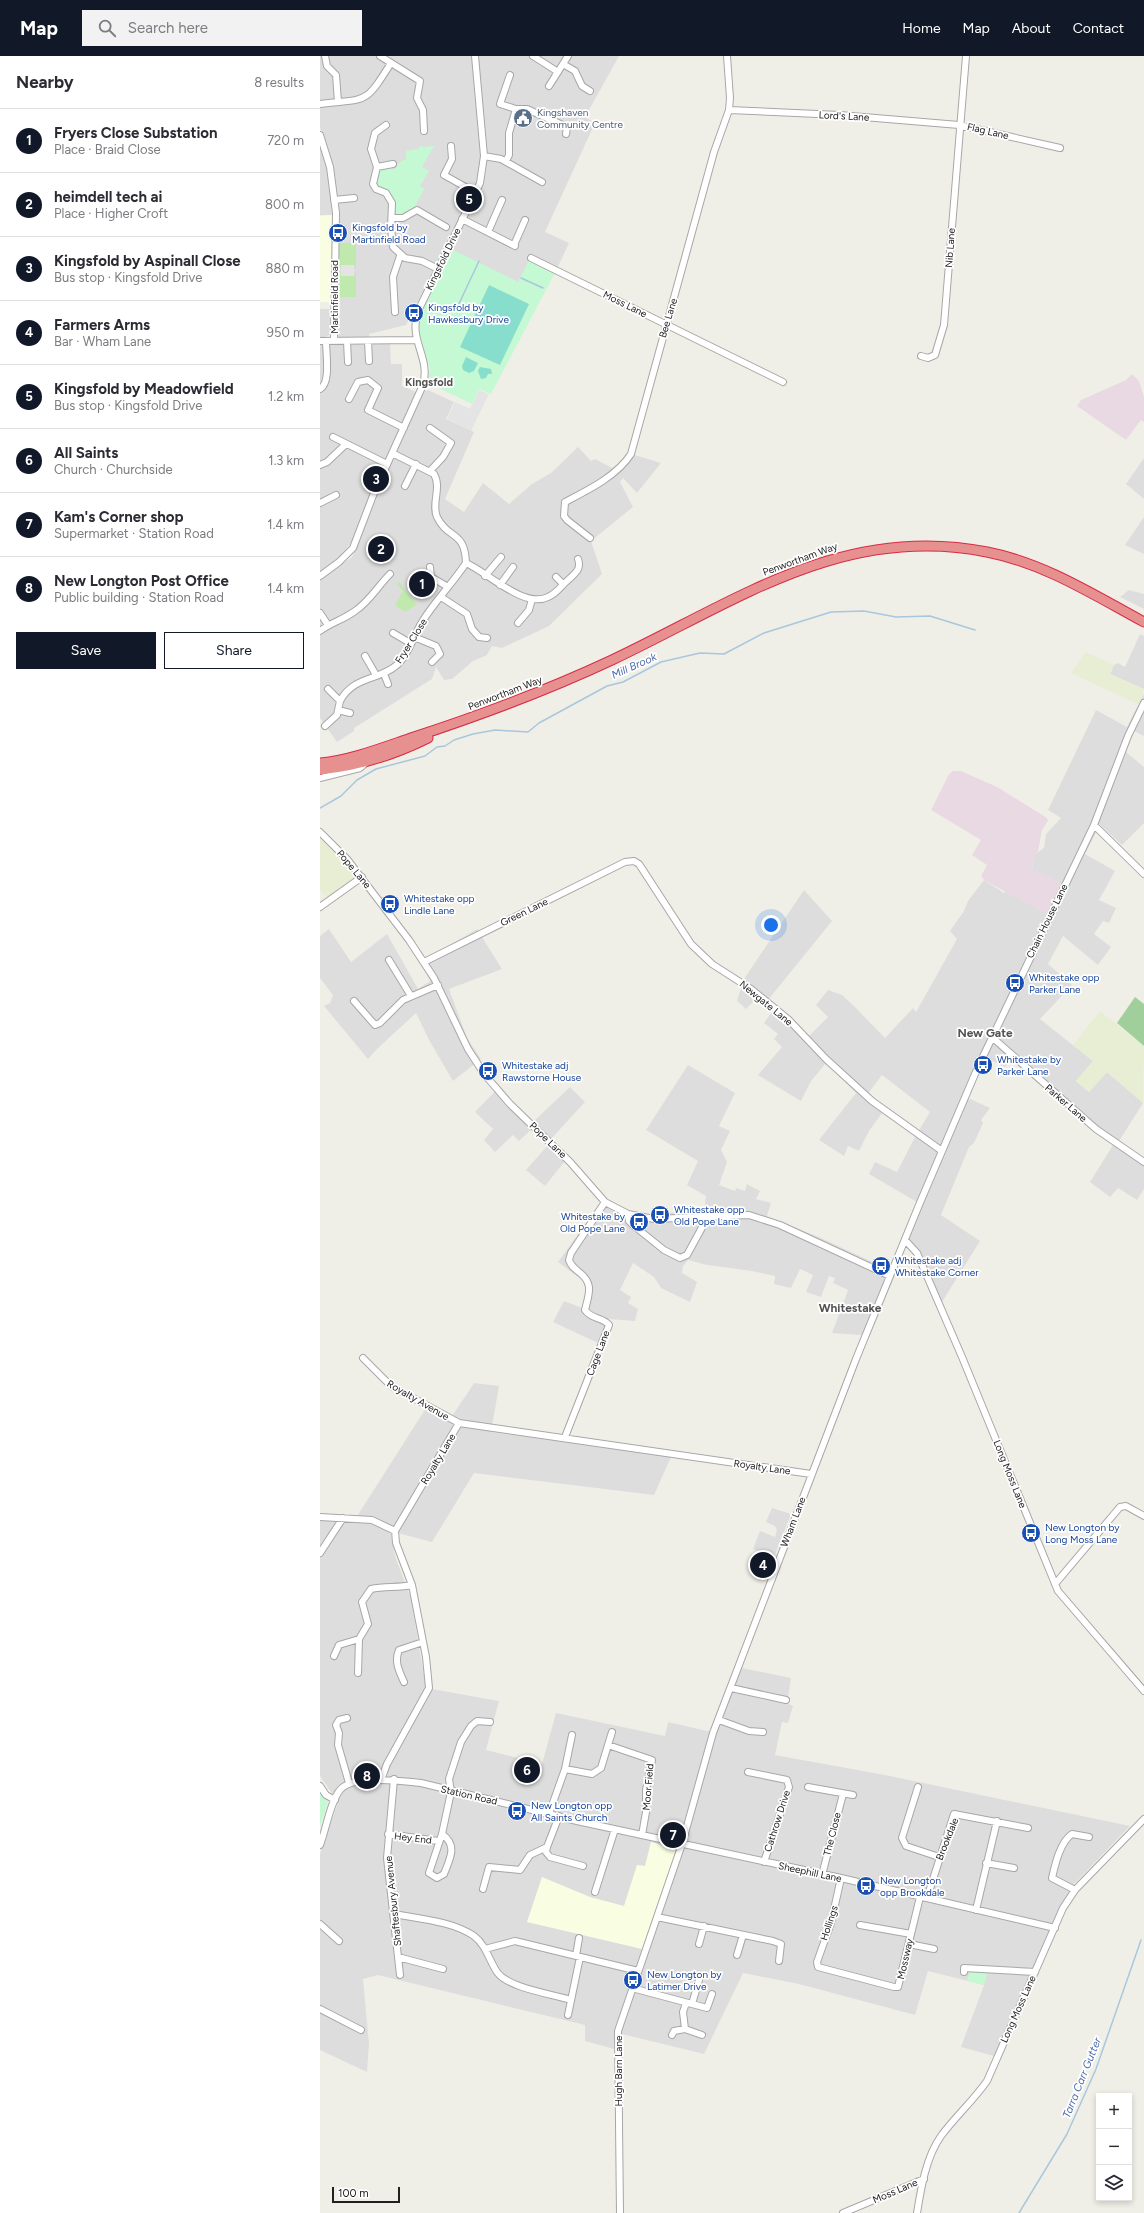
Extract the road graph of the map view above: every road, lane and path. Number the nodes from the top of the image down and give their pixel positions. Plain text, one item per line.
1 (325, 56) edge
2 (380, 56) edge
3 (475, 56) edge
4 (533, 56) edge
5 (568, 56) edge
6 (727, 56) edge
7 (966, 56) edge
8 (391, 63) junction
9 (563, 64) junction
10 (558, 72) junction
11 (510, 75) dead end
12 (549, 86) dead end
13 (590, 91) dead end
14 (338, 102) junction
15 (320, 104) edge
16 (516, 109) junction
17 (729, 110) junction
18 (386, 125) dead end
19 (959, 125) junction
20 (424, 131) dead end
21 (566, 134) dead end
22 (321, 138) edge
23 (451, 146) dead end
24 (1060, 148) dead end
25 (484, 156) junction
26 (506, 161) junction
27 (393, 164) dead end
28 (377, 167) junction
29 (542, 182) dead end
30 (476, 193) junction
31 (354, 198) dead end
32 (334, 200) junction
33 (502, 200) dead end
34 (392, 218) junction
35 (462, 219) junction
36 (525, 220) dead end
37 (446, 227) dead end
38 (488, 232) junction
39 (400, 256) junction
40 (531, 258) dead end
41 (438, 269) junction
42 (395, 312) dead end
43 (666, 324) junction
44 (416, 340) junction
45 (323, 341) edge
46 (334, 341) junction
47 (347, 341) junction
48 (368, 341) junction
49 (921, 356) dead end
50 (369, 361) dead end
51 (348, 362) dead end
52 (783, 382) dead end
53 (320, 389) edge
54 (349, 399) dead end
55 (404, 428) junction
56 (430, 428) dead end
57 (333, 437) dead end
58 (346, 444) junction
59 (392, 453) junction
60 (387, 464) junction
61 (416, 464) junction
62 (320, 466) edge
63 (430, 471) junction
64 (405, 486) dead end
65 (336, 496) dead end
66 (320, 503) edge
67 (590, 538) dead end
68 (501, 556) dead end
69 (578, 559) dead end
70 (466, 563) junction
71 (430, 567) dead end
72 (513, 567) dead end
73 (390, 574) dead end
74 (320, 576) edge
75 (485, 576) junction
76 (556, 577) dead end
77 (563, 584) junction
78 (500, 585) junction
79 (448, 587) junction
80 (441, 597) junction
81 (532, 599) junction
82 (320, 613) edge
83 (1144, 622) edge
84 (518, 623) dead end
85 (328, 625) junction
86 (320, 631) edge
87 (393, 633) dead end
88 (414, 637) junction
89 (487, 638) dead end
90 (410, 643) junction
91 (365, 656) dead end
92 (432, 662) dead end
93 (384, 674) junction
94 (376, 675) junction
95 (388, 684) dead end
96 (328, 689) dead end
97 (340, 700) junction
98 (1144, 703) edge
99 (338, 710) junction
100 (350, 713) dead end
101 (454, 724) junction
102 (325, 726) dead end
103 (368, 761) junction
104 (321, 765) edge
105 (320, 778) edge
106 (1094, 825) junction
107 (320, 832) edge
108 (625, 862) joint
109 (1144, 874) edge
110 (362, 877) junction
111 (320, 907) edge
112 (389, 960) dead end
113 (424, 962) junction
114 (438, 985) junction
115 (411, 996) junction
116 (354, 1001) dead end
117 (993, 1038) junction
118 (942, 1151) junction
119 (1144, 1162) edge
120 (605, 1202) junction
121 (919, 1205) joint
122 (628, 1214) junction
123 (704, 1217) junction
124 (905, 1240) junction
125 (890, 1276) junction
126 (362, 1358) dead end
127 (459, 1423) junction
128 (565, 1437) junction
129 (812, 1474) junction
130 (1144, 1516) edge
131 (320, 1517) edge
132 (343, 1518) junction
133 (395, 1531) junction
134 (320, 1553) edge
135 (1055, 1584) junction
136 (412, 1585) junction
137 (359, 1639) junction
138 (423, 1642) junction
139 (334, 1656) dead end
140 (358, 1673) dead end
141 (404, 1682) dead end
142 (731, 1688) junction
143 (1144, 1691) edge
144 (786, 1700) dead end
145 (347, 1718) dead end
146 (718, 1720) junction
147 (490, 1722) dead end
148 (612, 1732) dead end
149 (763, 1732) dead end
150 (572, 1735) dead end
151 (608, 1744) junction
152 (565, 1769) junction
153 (748, 1772) dead end
154 (381, 1780) junction
155 (394, 1780) junction
156 (349, 1784) junction
157 (320, 1786) edge
158 (918, 1787) dead end
159 (808, 1788) dead end
160 (452, 1792) junction
161 (843, 1794) junction
162 (853, 1795) dead end
163 (336, 1800) junction
164 (549, 1814) junction
165 (559, 1816) junction
166 (1144, 1819) edge
167 (997, 1822) junction
168 (1028, 1828) dead end
169 (615, 1829) junction
170 (388, 1834) junction
171 (442, 1834) junction
172 (642, 1834) junction
173 (1085, 1839) dead end
174 (438, 1841) junction
175 (682, 1844) junction
176 (320, 1845) edge
177 (547, 1847) junction
178 (939, 1857) junction
179 (764, 1862) junction
180 (986, 1863) junction
181 (583, 1866) dead end
182 (1014, 1868) dead end
183 (822, 1875) junction
184 (842, 1878) junction
185 (483, 1889) dead end
186 (1075, 1890) junction
187 (595, 1892) dead end
188 (920, 1897) junction
189 (927, 1898) junction
190 (976, 1910) junction
191 (394, 1914) junction
192 (657, 1917) junction
193 (320, 1924) edge
194 (860, 1925) dead end
195 (704, 1926) junction
196 (1055, 1928) junction
197 (911, 1934) junction
198 (743, 1935) junction
199 (579, 1938) dead end
200 (338, 1941) dead end
201 (699, 1944) dead end
202 (909, 1944) junction
203 (485, 1949) junction
204 (934, 1949) dead end
205 (737, 1954) dead end
206 (578, 1956) junction
207 (398, 1957) junction
208 (779, 1961) dead end
209 (818, 1967) joint
210 (443, 1969) dead end
211 (638, 1970) junction
212 (964, 1972) dead end
213 (1035, 1972) junction
214 (400, 1975) dead end
215 (699, 1980) dead end
216 (632, 1988) junction
217 (712, 1994) dead end
218 (571, 2000) junction
219 (691, 2004) junction
220 (320, 2009) edge
221 (568, 2015) dead end
222 (361, 2030) dead end
223 (684, 2031) junction
224 (672, 2036) dead end
225 (702, 2036) dead end
226 (924, 2179) junction
227 (620, 2213) edge
228 (843, 2213) edge
229 (917, 2213) edge

1 - 14 street
2 - 8 street
3 - 25 street, Kingsfold Drive
4 - 10 street
5 - 9 street
6 - 17 street, Bee Lane
7 - 19 street, Flag Lane
8 - 14 street
8 - 20 street
9 - 10 street
9 - 13 street
10 - 12 street
11 - 16 street
14 - 15 street
16 - 21 street
16 - 26 street
17 - 19 street, Lord's Lane
17 - 43 street, Bee Lane
18 - 28 street
19 - 24 street, Flag Lane
19 - 49 street, Nib Lane
22 - 32 street, Martinfield Road
23 - 30 street
25 - 26 street
25 - 30 street, Kingsfold Drive
26 - 29 street
27 - 28 street
28 - 34 street
30 - 35 street, Kingsfold Drive
31 - 32 street
32 - 46 street, Martinfield Road
33 - 38 street
34 - 37 street
34 - 39 street
35 - 38 street
35 - 41 street, Kingsfold Drive
36 - 38 street
39 - 41 street
39 - 42 street
40 - 43 street, Moss Lane
41 - 44 street, Kingsfold Drive
43 - 52 street, Moss Lane
43 - 67 street, Bee Lane
44 - 48 street
44 - 55 street, Kingsfold Drive
45 - 46 street
45 - 53 street
46 - 47 street
47 - 48 street
47 - 51 street
48 - 50 street
54 - 55 street
55 - 59 street, Kingsfold Drive
56 - 63 street
57 - 58 street
58 - 60 street
58 - 62 street
59 - 60 street, Kingsfold Drive
59 - 61 street
60 - 74 street, Kingsfold Drive
61 - 63 street
61 - 64 street
63 - 70 street
65 - 66 street
68 - 75 street
69 - 77 street
70 - 75 street
70 - 79 street, Fryer Close
71 - 79 street
72 - 78 street
73 - 85 street
75 - 78 street
76 - 77 street
77 - 81 street
78 - 81 street
79 - 80 street, Fryer Close
80 - 88 street, Fryer Close
80 - 89 street
81 - 84 street
82 - 85 street
83 - 101 highway, Penwortham Way
85 - 86 street
87 - 90 street
88 - 90 street, Fryer Close
88 - 92 street
90 - 93 street, Fryer Close
91 - 94 street
93 - 94 street, Fryer Close
93 - 95 street
94 - 97 street, Fryer Close
96 - 97 street
97 - 99 street
98 - 106 street, Chain House Lane
99 - 100 street
99 - 102 street
101 - 103 highway, Penwortham Way
101 - 104 highway, Penwortham Way
103 - 104 highway, Penwortham Way
103 - 105 street
106 - 109 street
106 - 117 street, Chain House Lane
107 - 110 street, Pope Lane
108 - 113 street, Green Lane
108 - 118 street, Newgate Lane
110 - 111 street
110 - 113 street, Pope Lane
112 - 115 street
113 - 114 street, Pope Lane
114 - 115 street
114 - 120 street, Pope Lane
115 - 116 street
117 - 118 street, Chain House Lane
117 - 119 street, Parker Lane
118 - 121 street, Chain House Lane
120 - 122 street, Pope Lane
120 - 128 street, Cage Lane
121 - 124 street, Wham Lane
122 - 123 street, Pope Lane
122 - 123 street
123 - 125 street, Pope Lane
124 - 125 street, Wham Lane
124 - 135 street, Long Moss Lane
125 - 129 street, Wham Lane
126 - 127 street, Royalty Avenue
127 - 128 street, Royalty Lane
127 - 133 street, Royalty Lane
128 - 129 street, Royalty Lane
129 - 142 street, Wham Lane
130 - 135 street
131 - 132 street
132 - 133 street
132 - 134 street
133 - 136 street
135 - 143 street, Long Moss Lane
136 - 137 street
136 - 138 street
137 - 139 street
137 - 140 street
138 - 141 street
138 - 154 street
142 - 144 street
142 - 146 street, Wham Lane
145 - 156 street
146 - 149 street
146 - 175 street, Wham Lane
147 - 160 street
148 - 151 street
150 - 152 street
151 - 152 street
151 - 172 street, Moor Field
152 - 164 street
153 - 179 street, Cathrow Drive
154 - 155 street, Station Road
154 - 156 street, Station Road
155 - 160 street, Station Road
155 - 170 street, Shaftesbury Avenue
156 - 163 street
157 - 163 street
158 - 178 street
159 - 161 street
160 - 164 street, Station Road
160 - 171 street
161 - 162 street
161 - 183 street, The Close
163 - 176 street
164 - 165 street, Station Road
165 - 169 street, Station Road
165 - 177 street
166 - 186 street, Long Moss Lane
167 - 168 street
167 - 178 street, Brookdale
167 - 180 street
169 - 172 street, Station Road
169 - 187 street
170 - 174 street, Hey End
170 - 191 street, Shaftesbury Avenue
171 - 174 street
171 - 174 street
172 - 175 street, Station Road
173 - 186 street
175 - 179 street, Sheephill Lane
175 - 192 street, Hugh Barn Lane
177 - 181 street
177 - 185 street
178 - 189 street, Brookdale
179 - 183 street, Sheephill Lane
180 - 182 street
180 - 190 street
183 - 184 street, Sheephill Lane
184 - 188 street, Sheephill Lane
184 - 209 street, Hollings
186 - 196 street, Long Moss Lane
188 - 189 street, Sheephill Lane
188 - 197 street, Mossway
189 - 190 street, Sheephill Lane
190 - 196 street, Sheephill Lane
191 - 203 street
191 - 207 street, Shaftesbury Avenue
192 - 195 street
192 - 211 street, Hugh Barn Lane
193 - 200 street
194 - 197 street
195 - 198 street
195 - 201 street
196 - 213 street, Long Moss Lane
197 - 202 street, Mossway
198 - 205 street
198 - 208 street
199 - 206 street
202 - 204 street
202 - 209 street, Mossway
203 - 206 street
203 - 218 street
206 - 211 street
206 - 218 street
207 - 210 street
207 - 214 street, Shaftesbury Avenue
211 - 216 street, Hugh Barn Lane
212 - 213 street
213 - 226 street, Long Moss Lane
215 - 219 street
216 - 219 street
216 - 227 street, Hugh Barn Lane
217 - 219 street
218 - 221 street
219 - 223 street
220 - 222 street
223 - 224 street
223 - 225 street
226 - 228 street, Moss Lane
226 - 229 street, Long Moss Lane

